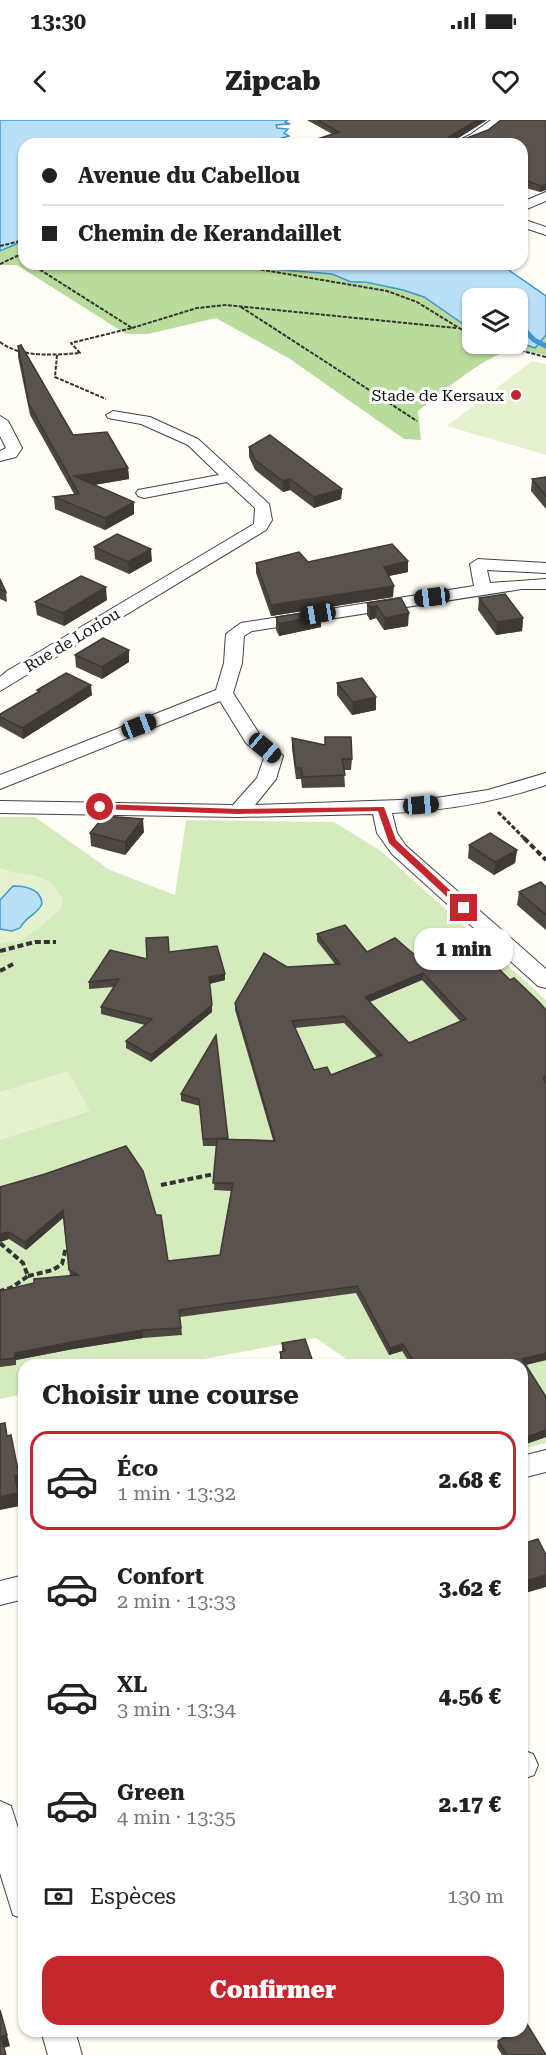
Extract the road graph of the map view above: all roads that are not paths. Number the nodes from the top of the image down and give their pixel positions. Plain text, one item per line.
1 (498, 120) edge
2 (474, 138) edge
3 (546, 196) edge
4 (534, 205) edge
5 (528, 225) edge
6 (546, 231) edge
7 (113, 415) road end
8 (0, 421) edge
9 (0, 456) edge
10 (231, 477) junction
11 (144, 493) dead end
12 (546, 568) edge
13 (546, 584) edge
14 (483, 589) junction
15 (4, 677) edge
16 (224, 693) junction
17 (546, 779) edge
18 (0, 783) edge
19 (0, 807) edge
20 (381, 809) junction
21 (238, 811) junction
22 (546, 981) edge
23 (546, 1461) edge
24 (528, 1466) edge
25 (18, 1588) edge
26 (0, 1593) edge
27 (0, 1816) edge
28 (18, 1882) edge
29 (60, 2037) edge
30 (65, 2055) edge

1 - 2 street
3 - 4 street
5 - 6 street
7 - 10 street
8 - 9 street
10 - 11 street
10 - 15 street, Rue de Loriou
12 - 14 street
13 - 14 street
14 - 16 street
16 - 18 street
16 - 21 street
17 - 20 street
19 - 21 street
20 - 21 street
20 - 22 street
23 - 24 street
25 - 26 street
27 - 28 street
29 - 30 street

